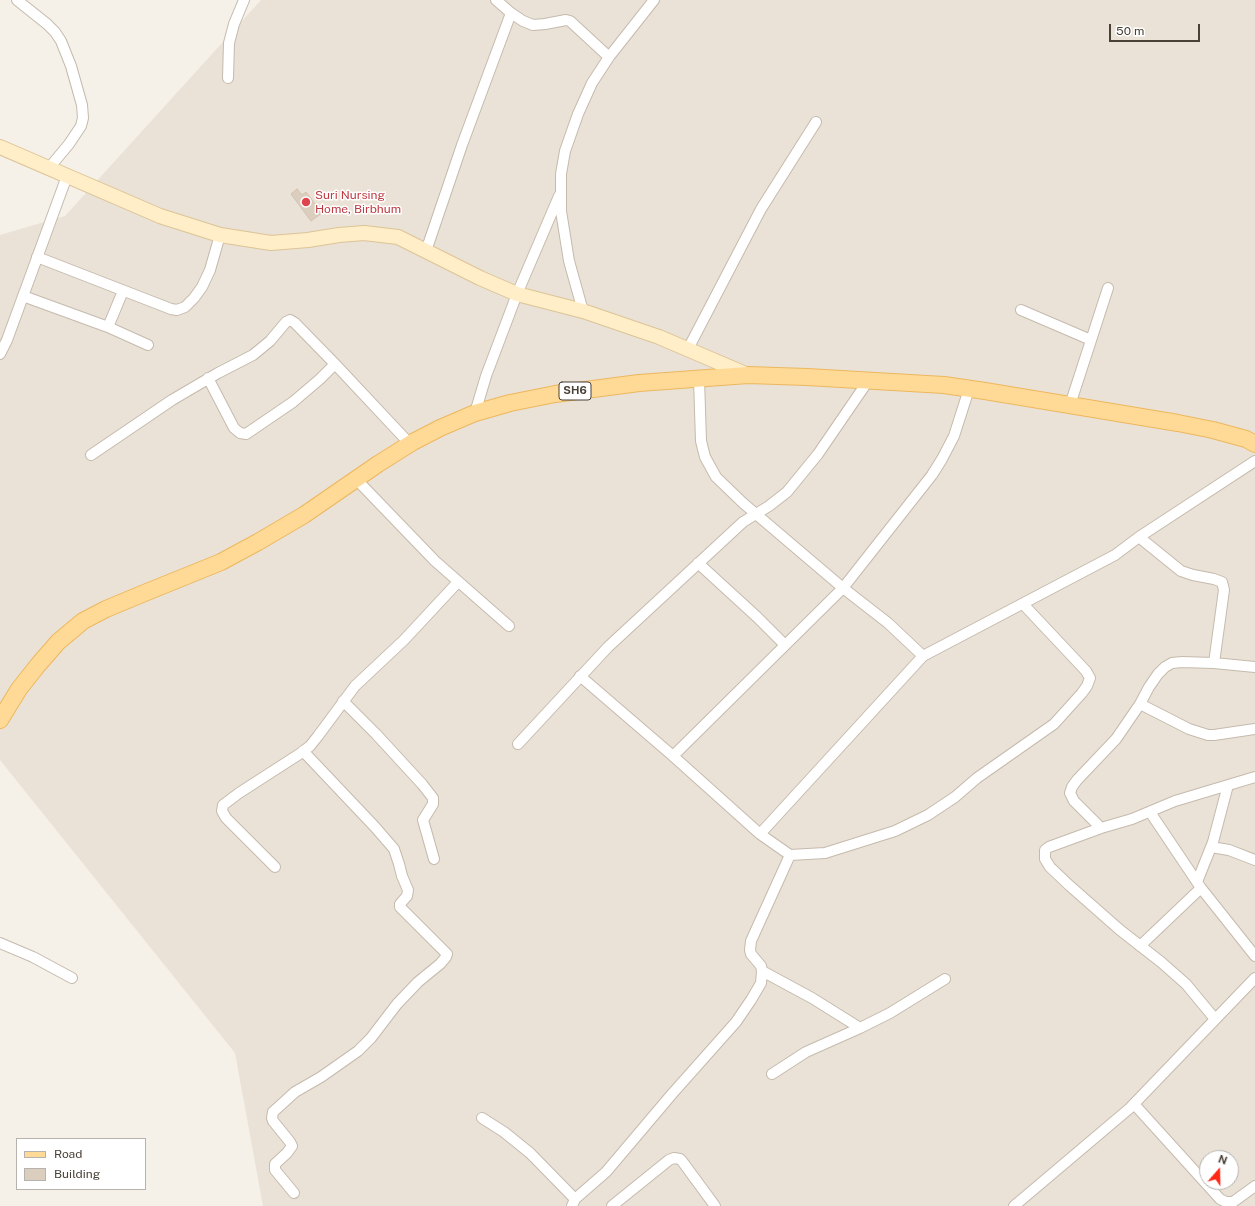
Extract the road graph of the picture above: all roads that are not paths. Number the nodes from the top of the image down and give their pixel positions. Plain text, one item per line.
1 (17, 0) edge
2 (244, 0) edge
3 (496, 0) edge
4 (654, 0) edge
5 (511, 13) junction
6 (609, 57) junction
7 (228, 78) dead end
8 (816, 122) dead end
9 (0, 147) edge
10 (48, 168) junction
11 (66, 176) junction
12 (560, 193) junction
13 (220, 235) junction
14 (426, 251) junction
15 (37, 257) junction
16 (1108, 288) dead end
17 (123, 290) junction
18 (517, 294) junction
19 (23, 296) junction
20 (1021, 310) dead end
21 (583, 311) junction
22 (108, 327) junction
23 (1091, 340) junction
24 (148, 345) dead end
25 (688, 349) junction
26 (0, 354) edge
27 (335, 364) junction
28 (748, 375) junction
29 (208, 378) junction
30 (699, 379) junction
31 (868, 381) junction
32 (969, 389) junction
33 (1070, 405) junction
34 (475, 413) junction
35 (1252, 440) edge
36 (410, 444) junction
37 (91, 455) dead end
38 (1255, 461) edge
39 (356, 479) junction
40 (756, 513) junction
41 (1139, 537) junction
42 (698, 563) junction
43 (458, 582) junction
44 (843, 588) junction
45 (1023, 604) junction
46 (509, 626) dead end
47 (785, 645) junction
48 (923, 656) junction
49 (1214, 663) junction
50 (1255, 667) edge
51 (580, 676) junction
52 (343, 701) junction
53 (1140, 704) junction
54 (0, 720) edge
55 (1255, 729) edge
56 (518, 744) dead end
57 (303, 751) junction
58 (673, 756) junction
59 (1255, 777) edge
60 (1228, 785) junction
61 (1150, 812) junction
62 (1101, 828) junction
63 (760, 834) junction
64 (1211, 847) junction
65 (790, 855) junction
66 (434, 859) dead end
67 (1255, 860) edge
68 (275, 866) dead end
69 (1199, 885) junction
70 (0, 942) edge
71 (1140, 946) junction
72 (1255, 956) edge
73 (762, 971) junction
74 (72, 978) dead end
75 (1255, 978) edge
76 (945, 979) dead end
77 (1215, 1019) junction
78 (860, 1028) junction
79 (772, 1074) dead end
80 (1134, 1104) junction
81 (482, 1118) dead end
82 (1255, 1186) edge
83 (294, 1193) dead end
84 (574, 1202) edge
85 (612, 1206) edge
86 (715, 1206) edge
87 (1014, 1206) edge

1 - 10 street
2 - 7 street
3 - 5 street
4 - 6 street
5 - 6 street
5 - 14 street
6 - 12 street
8 - 25 street
9 - 10 main road
10 - 11 main road
11 - 13 main road
11 - 15 street
12 - 18 street
12 - 21 street
13 - 14 main road
13 - 17 street
14 - 18 main road
15 - 17 street
15 - 19 street
16 - 23 street
17 - 22 street
18 - 21 main road
18 - 34 street
19 - 22 street
19 - 26 street
20 - 23 street
21 - 25 main road
22 - 24 street
23 - 33 street
25 - 28 main road
27 - 29 street
27 - 29 street
27 - 36 street
28 - 30 main road, SH6
28 - 31 main road, SH6
29 - 37 street
30 - 34 main road, SH6
30 - 40 street
31 - 32 main road, SH6
31 - 40 street
32 - 33 main road, SH6
32 - 44 street
33 - 35 main road, SH6
34 - 36 main road, SH6
36 - 39 main road, SH6
38 - 41 street
39 - 43 street
39 - 54 main road, SH6
40 - 42 street
40 - 44 street
41 - 45 street
41 - 49 street
42 - 47 street
42 - 51 street
43 - 46 street
43 - 52 street
44 - 47 street
44 - 48 street
45 - 48 street
45 - 65 street
47 - 58 street
48 - 63 street
49 - 50 street
49 - 53 street
51 - 56 street
51 - 58 street
52 - 57 street
52 - 66 street
53 - 55 street
53 - 62 street
57 - 68 street
57 - 83 street
58 - 63 street
59 - 60 street
60 - 61 street
60 - 64 street
61 - 62 street
61 - 69 street
62 - 71 street
63 - 65 street
64 - 67 street
64 - 69 street
65 - 73 street
69 - 71 street
69 - 72 street
70 - 74 street
71 - 77 street
73 - 78 street
73 - 84 street
75 - 77 street
76 - 78 street
77 - 80 street
78 - 79 street
80 - 82 street
80 - 87 street
81 - 84 street
85 - 86 street

